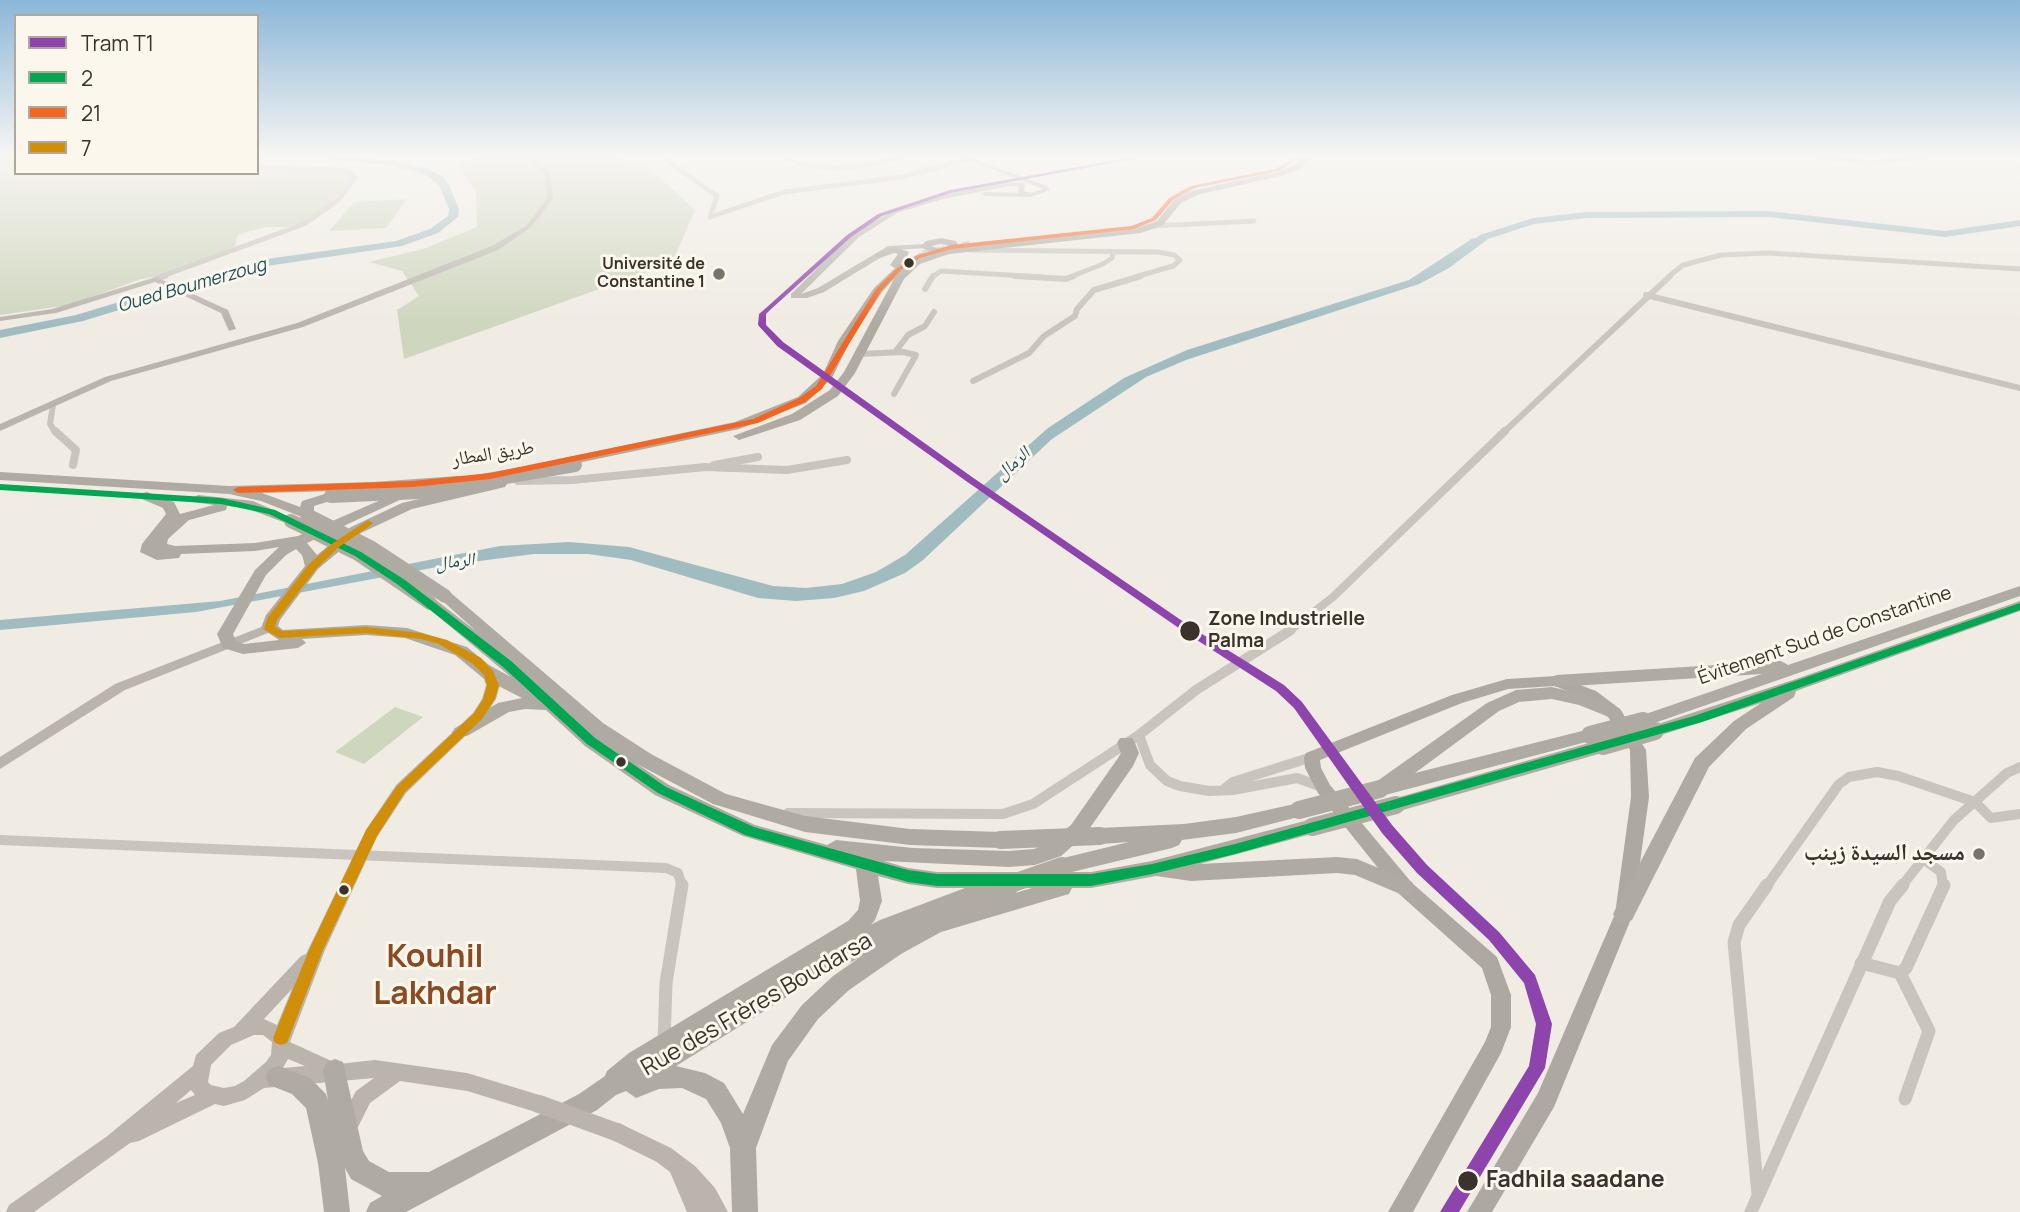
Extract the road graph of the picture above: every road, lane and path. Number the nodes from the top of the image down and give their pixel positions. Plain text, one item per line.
1 (322, 212) edge
2 (542, 212) edge
3 (713, 212) edge
4 (729, 212) edge
5 (897, 212) edge
6 (1160, 212) edge
7 (1169, 212) edge
8 (1254, 222) dead end
9 (1153, 226) junction
10 (1119, 230) junction
11 (945, 246) junction
12 (969, 247) junction
13 (924, 249) junction
14 (1113, 253) junction
15 (880, 255) junction
16 (895, 265) junction
17 (2020, 269) edge
18 (161, 281) junction
19 (925, 289) dead end
20 (878, 290) junction
21 (1646, 295) junction
22 (934, 312) dead end
23 (0, 319) edge
24 (232, 329) junction
25 (272, 334) junction
26 (205, 352) junction
27 (895, 352) junction
28 (859, 354) junction
29 (973, 381) dead end
30 (2020, 388) edge
31 (894, 394) dead end
32 (53, 405) junction
33 (0, 429) edge
34 (639, 455) junction
35 (758, 457) dead end
36 (747, 459) junction
37 (846, 460) dead end
38 (72, 465) dead end
39 (705, 467) junction
40 (753, 470) junction
41 (0, 476) edge
42 (444, 481) junction
43 (518, 481) junction
44 (0, 487) edge
45 (229, 490) junction
46 (147, 496) junction
47 (247, 504) junction
48 (307, 515) junction
49 (337, 522) junction
50 (356, 530) junction
51 (301, 545) junction
52 (336, 545) junction
53 (277, 555) junction
54 (313, 566) junction
55 (2020, 591) edge
56 (438, 603) junction
57 (2020, 606) edge
58 (271, 623) junction
59 (407, 633) junction
60 (228, 636) junction
61 (489, 674) junction
62 (1805, 674) junction
63 (1556, 681) junction
64 (554, 708) junction
65 (1615, 713) junction
66 (461, 732) junction
67 (1133, 739) junction
68 (1597, 741) junction
69 (1312, 757) junction
70 (2, 760) edge
71 (2020, 767) edge
72 (1324, 789) junction
73 (1380, 789) junction
74 (1223, 790) junction
75 (1975, 802) junction
76 (768, 812) junction
77 (2020, 814) edge
78 (1236, 825) junction
79 (0, 840) edge
80 (799, 845) junction
81 (359, 857) junction
82 (1922, 858) junction
83 (866, 865) junction
84 (1153, 869) junction
85 (1091, 880) junction
86 (1405, 888) junction
87 (1624, 914) junction
88 (316, 950) junction
89 (1861, 963) junction
90 (1900, 973) junction
91 (239, 1031) junction
92 (282, 1042) junction
93 (664, 1045) junction
94 (335, 1070) junction
95 (399, 1071) junction
96 (198, 1073) junction
97 (271, 1078) junction
98 (598, 1094) junction
99 (212, 1096) junction
100 (1905, 1099) dead end
101 (346, 1133) junction
102 (113, 1144) junction
103 (743, 1148) junction
104 (677, 1164) junction
105 (441, 1179) junction
106 (1758, 1195) junction
107 (16, 1212) edge
108 (337, 1212) edge
109 (379, 1212) edge
110 (697, 1212) edge
111 (718, 1212) edge
112 (745, 1212) edge
113 (1400, 1212) edge
114 (1479, 1212) edge
115 (1751, 1212) edge

1 - 18 street
2 - 25 main road
3 - 4 street
5 - 15 main road
6 - 10 highway
7 - 9 highway
8 - 9 street
9 - 12 highway
10 - 11 highway
10 - 12 highway
11 - 12 highway
11 - 13 highway
11 - 15 main road
11 - 28 highway
12 - 14 street
13 - 15 main road
13 - 16 highway
13 - 20 highway
14 - 19 street
14 - 29 street
15 - 16 highway
16 - 20 highway
17 - 21 street
18 - 23 main road
18 - 24 main road
20 - 42 highway, طريق المطار
21 - 30 street
21 - 67 street
22 - 27 street
24 - 25 main road
24 - 26 main road
25 - 26 main road
26 - 32 main road
27 - 28 street
27 - 31 street
28 - 34 highway
32 - 33 main road
32 - 38 street
34 - 43 highway
34 - 48 highway, bridge
35 - 36 street
36 - 39 street
36 - 40 street
37 - 40 street
39 - 40 street
39 - 43 street
41 - 45 highway
42 - 45 highway
42 - 49 highway
43 - 50 highway
44 - 46 highway
45 - 48 highway
46 - 47 highway
46 - 53 highway
47 - 51 highway
47 - 56 highway, bridge
48 - 56 highway, bridge
49 - 50 highway
49 - 51 highway
50 - 52 highway
51 - 52 highway
51 - 53 highway
51 - 54 highway
52 - 54 highway
53 - 60 highway
54 - 58 highway
55 - 62 highway, Évitement Sud de Constantine
56 - 59 highway
56 - 64 highway
56 - 76 highway
57 - 62 highway, Évitement Sud de Constantine
58 - 59 highway
58 - 60 main road
59 - 61 highway
60 - 61 highway
60 - 70 main road
61 - 64 highway
61 - 66 main road
62 - 63 highway
62 - 68 highway, Évitement Sud de Constantine, bridge
62 - 87 highway
63 - 65 main road
63 - 69 main road
64 - 66 highway
64 - 80 highway
65 - 73 highway
65 - 87 main road
66 - 81 main road
67 - 74 street
67 - 76 street
67 - 80 highway
68 - 73 highway
68 - 84 highway, bridge
69 - 72 main road
69 - 74 street
71 - 75 street
72 - 74 street
72 - 86 main road
73 - 78 highway, bridge
75 - 77 street
75 - 82 street
75 - 106 street
76 - 78 highway, bridge
78 - 98 highway, Rue des Frères Boudarsa, bridge
79 - 81 street
80 - 83 highway
81 - 88 main road
81 - 93 street
82 - 89 street
82 - 90 street
83 - 85 highway
83 - 93 highway
84 - 85 highway
84 - 86 highway
85 - 103 highway
86 - 113 main road
87 - 114 main road
88 - 91 main road
88 - 92 main road
89 - 90 street
89 - 106 street
90 - 100 street
91 - 92 main road
91 - 96 main road
92 - 94 main road
92 - 97 main road
93 - 98 highway
94 - 95 main road
94 - 97 main road
94 - 101 highway
95 - 101 main road
95 - 104 main road, bridge
96 - 99 main road
96 - 102 main road
97 - 99 main road
97 - 108 highway
98 - 103 highway
98 - 105 highway, Rue des Frères Boudarsa
99 - 102 main road
101 - 105 highway
102 - 107 main road
103 - 112 highway
104 - 110 main road
104 - 111 main road
105 - 109 highway, Rue des Frères Boudarsa
106 - 115 street

